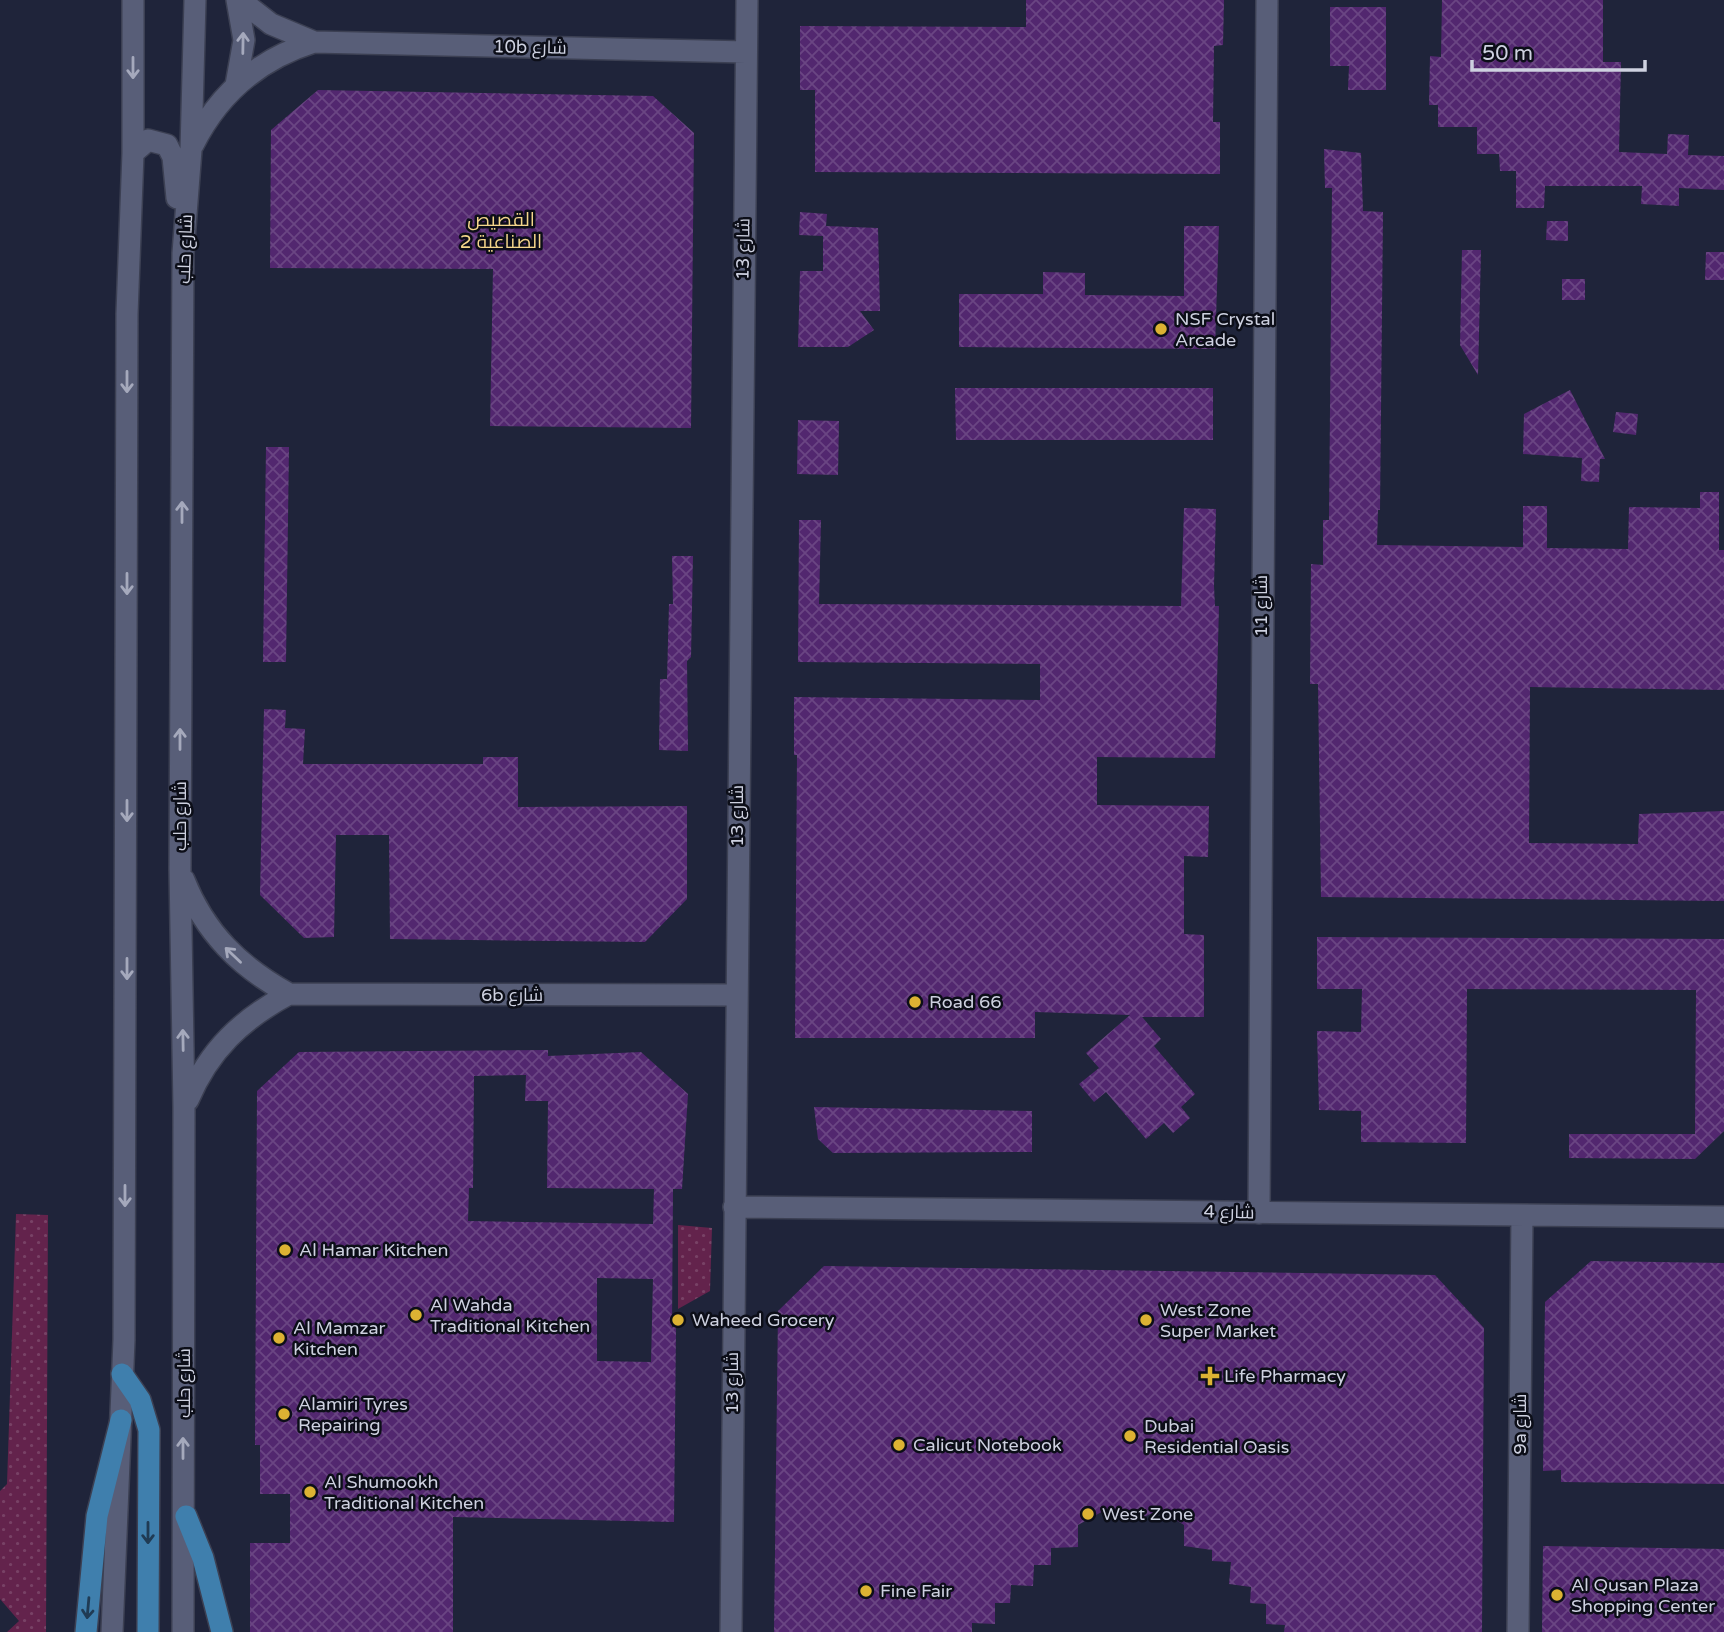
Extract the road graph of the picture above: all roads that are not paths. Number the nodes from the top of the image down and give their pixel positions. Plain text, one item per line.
1 (133, 0) edge
2 (195, 0) edge
3 (239, 0) edge
4 (747, 0) edge
5 (1266, 0) edge
6 (314, 42) junction
7 (746, 52) junction
8 (236, 85) junction
9 (191, 150) junction
10 (133, 153) junction
11 (183, 253) junction
12 (180, 869) junction
13 (289, 995) junction
14 (736, 995) junction
15 (184, 1108) junction
16 (734, 1207) junction
17 (1259, 1213) junction
18 (1522, 1215) junction
19 (1724, 1217) edge
20 (122, 1374) junction
21 (121, 1420) junction
22 (186, 1516) junction
23 (731, 1626) edge
24 (86, 1632) edge
25 (111, 1632) edge
26 (148, 1632) edge
27 (183, 1632) edge
28 (222, 1632) edge
29 (1518, 1632) edge

1 -> 10 street
2 - 9 street, شارع حلب
3 - 6 street, 10b شارع
8 -> 3 street
4 - 7 street, شارع 13
5 - 17 street, شارع 11
6 - 7 street, 10b شارع
6 - 8 street, 10b شارع
7 - 14 street, شارع 13
8 - 9 street, 10b شارع
9 - 11 street, شارع حلب
10 - 11 street
10 -> 20 street
12 -> 11 street, شارع حلب
13 -> 12 street, 6b شارع
15 -> 12 street, شارع حلب
13 - 14 street, 6b شارع
13 - 15 street, 6b شارع
14 - 16 street, شارع 13
22 -> 15 street, شارع حلب
16 - 17 street, شارع 4
16 - 23 street, شارع 13
17 - 18 street, شارع 4
18 - 19 street, شارع 4
18 - 29 street, 9a شارع
20 - 21 street
20 -> 26 main road
21 -> 24 main road
21 - 25 street
22 - 27 street, شارع حلب
22 - 28 main road

